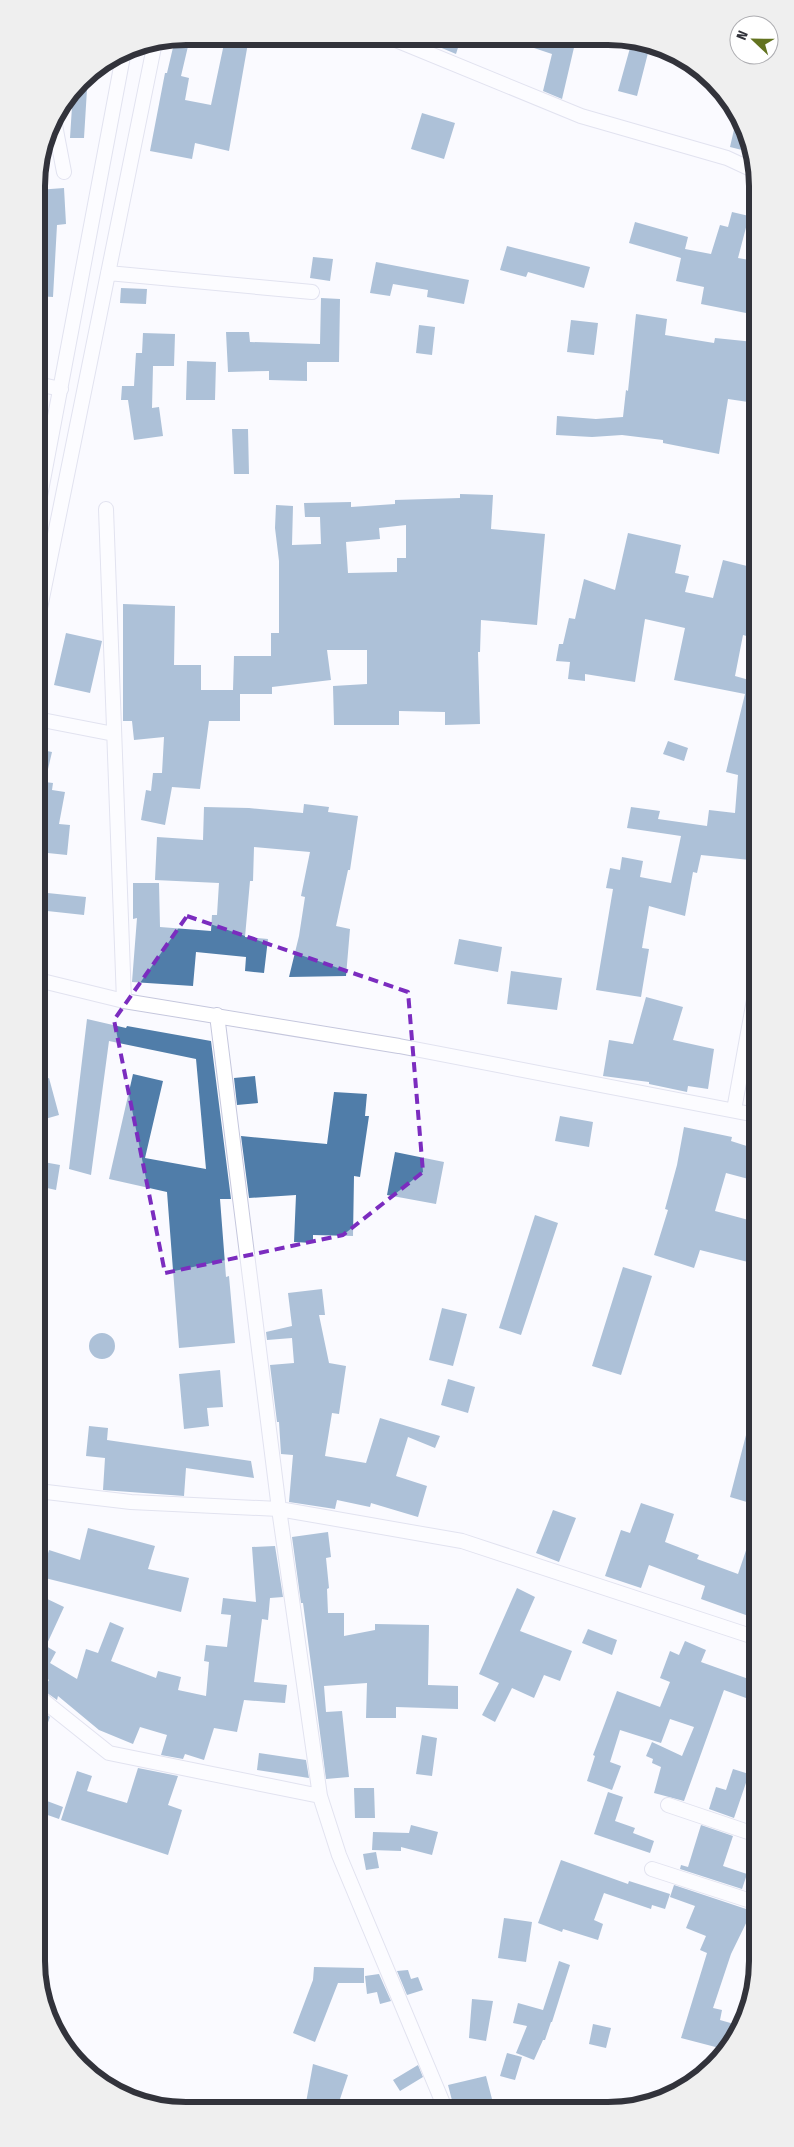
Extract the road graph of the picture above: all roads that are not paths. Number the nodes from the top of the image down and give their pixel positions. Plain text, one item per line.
1 (409, 45) edge
2 (154, 49) edge
3 (122, 61) edge
4 (56, 132) edge
5 (748, 168) edge
6 (64, 172) dead end
7 (108, 273) junction
8 (312, 292) dead end
9 (45, 386) edge
10 (61, 389) junction
11 (45, 471) edge
12 (106, 509) dead end
13 (45, 584) edge
14 (45, 721) edge
15 (114, 734) junction
16 (45, 982) edge
17 (124, 1001) junction
18 (217, 1015) junction
19 (749, 1028) edge
20 (734, 1110) junction
21 (749, 1113) edge
22 (45, 1492) edge
23 (279, 1509) junction
24 (749, 1635) edge
25 (45, 1702) edge
26 (320, 1796) junction
27 (668, 1805) dead end
28 (749, 1832) edge
29 (652, 1869) dead end
30 (749, 1900) edge
31 (442, 2102) edge

1 - 5 street
2 - 7 street
3 - 10 street
4 - 6 street
7 - 8 street
7 - 13 street
9 - 10 street
10 - 11 street
12 - 15 street
14 - 15 street
15 - 17 street
16 - 17 street
17 - 18 street
18 - 20 street
18 - 23 street
19 - 20 street
20 - 21 street
22 - 23 street
23 - 24 street
23 - 26 street
25 - 26 street
26 - 31 street
27 - 28 street
29 - 30 street

